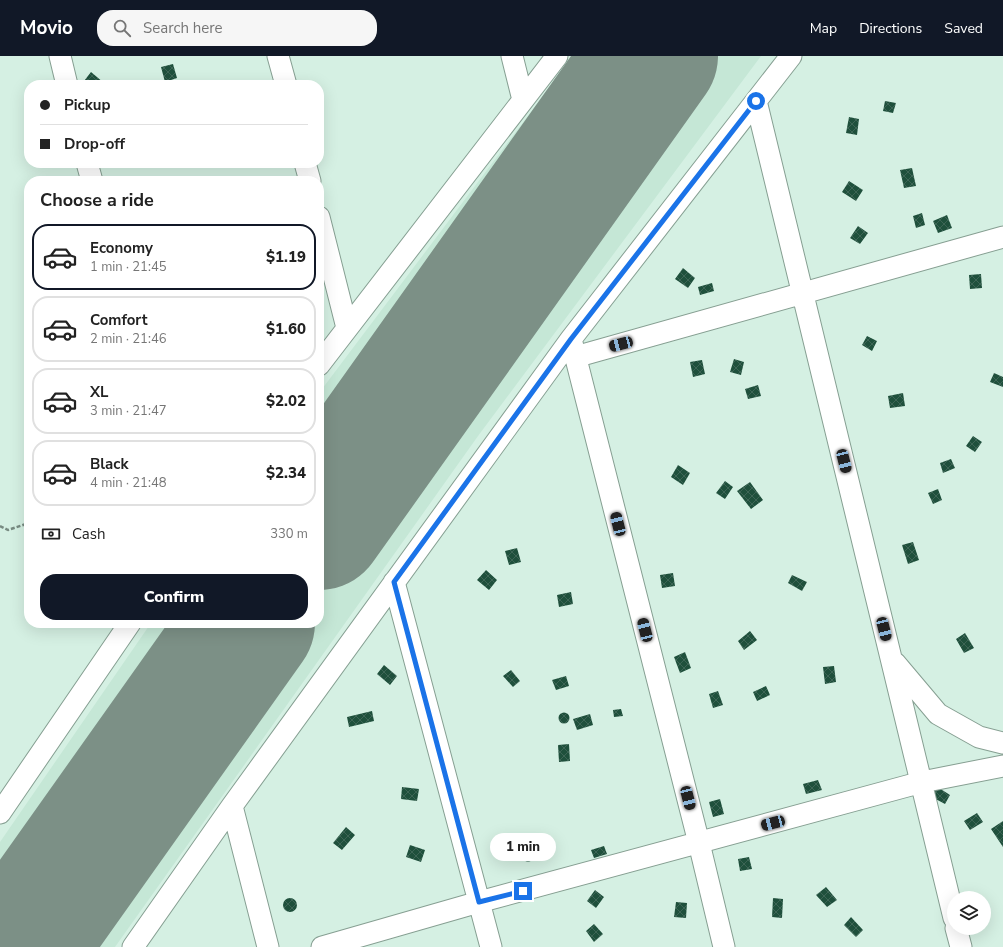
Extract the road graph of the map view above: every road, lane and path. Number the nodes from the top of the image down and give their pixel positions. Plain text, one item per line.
1 (60, 56) edge
2 (278, 56) edge
3 (512, 56) edge
4 (557, 56) edge
5 (791, 56) edge
6 (66, 80) edge
7 (285, 80) edge
8 (523, 100) junction
9 (756, 101) junction
10 (324, 237) edge
11 (1003, 237) edge
12 (803, 293) junction
13 (347, 328) junction
14 (573, 348) junction
15 (324, 358) edge
16 (24, 525) edge
17 (0, 526) edge
18 (394, 582) junction
19 (127, 628) edge
20 (892, 660) junction
21 (1003, 743) edge
22 (1003, 766) edge
23 (922, 782) junction
24 (232, 806) junction
25 (0, 813) edge
26 (699, 843) junction
27 (948, 891) edge
28 (479, 902) junction
29 (958, 935) edge
30 (133, 947) edge
31 (268, 947) edge
32 (322, 947) edge
33 (491, 947) edge
34 (724, 947) edge
35 (961, 947) edge

1 - 6 street
2 - 7 street
3 - 8 street
4 - 8 street
5 - 9 street
8 - 13 street
9 - 12 street
9 - 14 street
10 - 13 street
11 - 12 street
12 - 14 street
12 - 20 street
13 - 15 street
14 - 18 street
14 - 26 street
16 - 17 path
18 - 24 street
18 - 28 street
19 - 25 street
20 - 21 street
20 - 23 street
22 - 23 street
23 - 26 street
23 - 27 street
24 - 30 street
24 - 31 street
26 - 28 street
26 - 34 street
28 - 32 street
28 - 33 street
29 - 35 street

